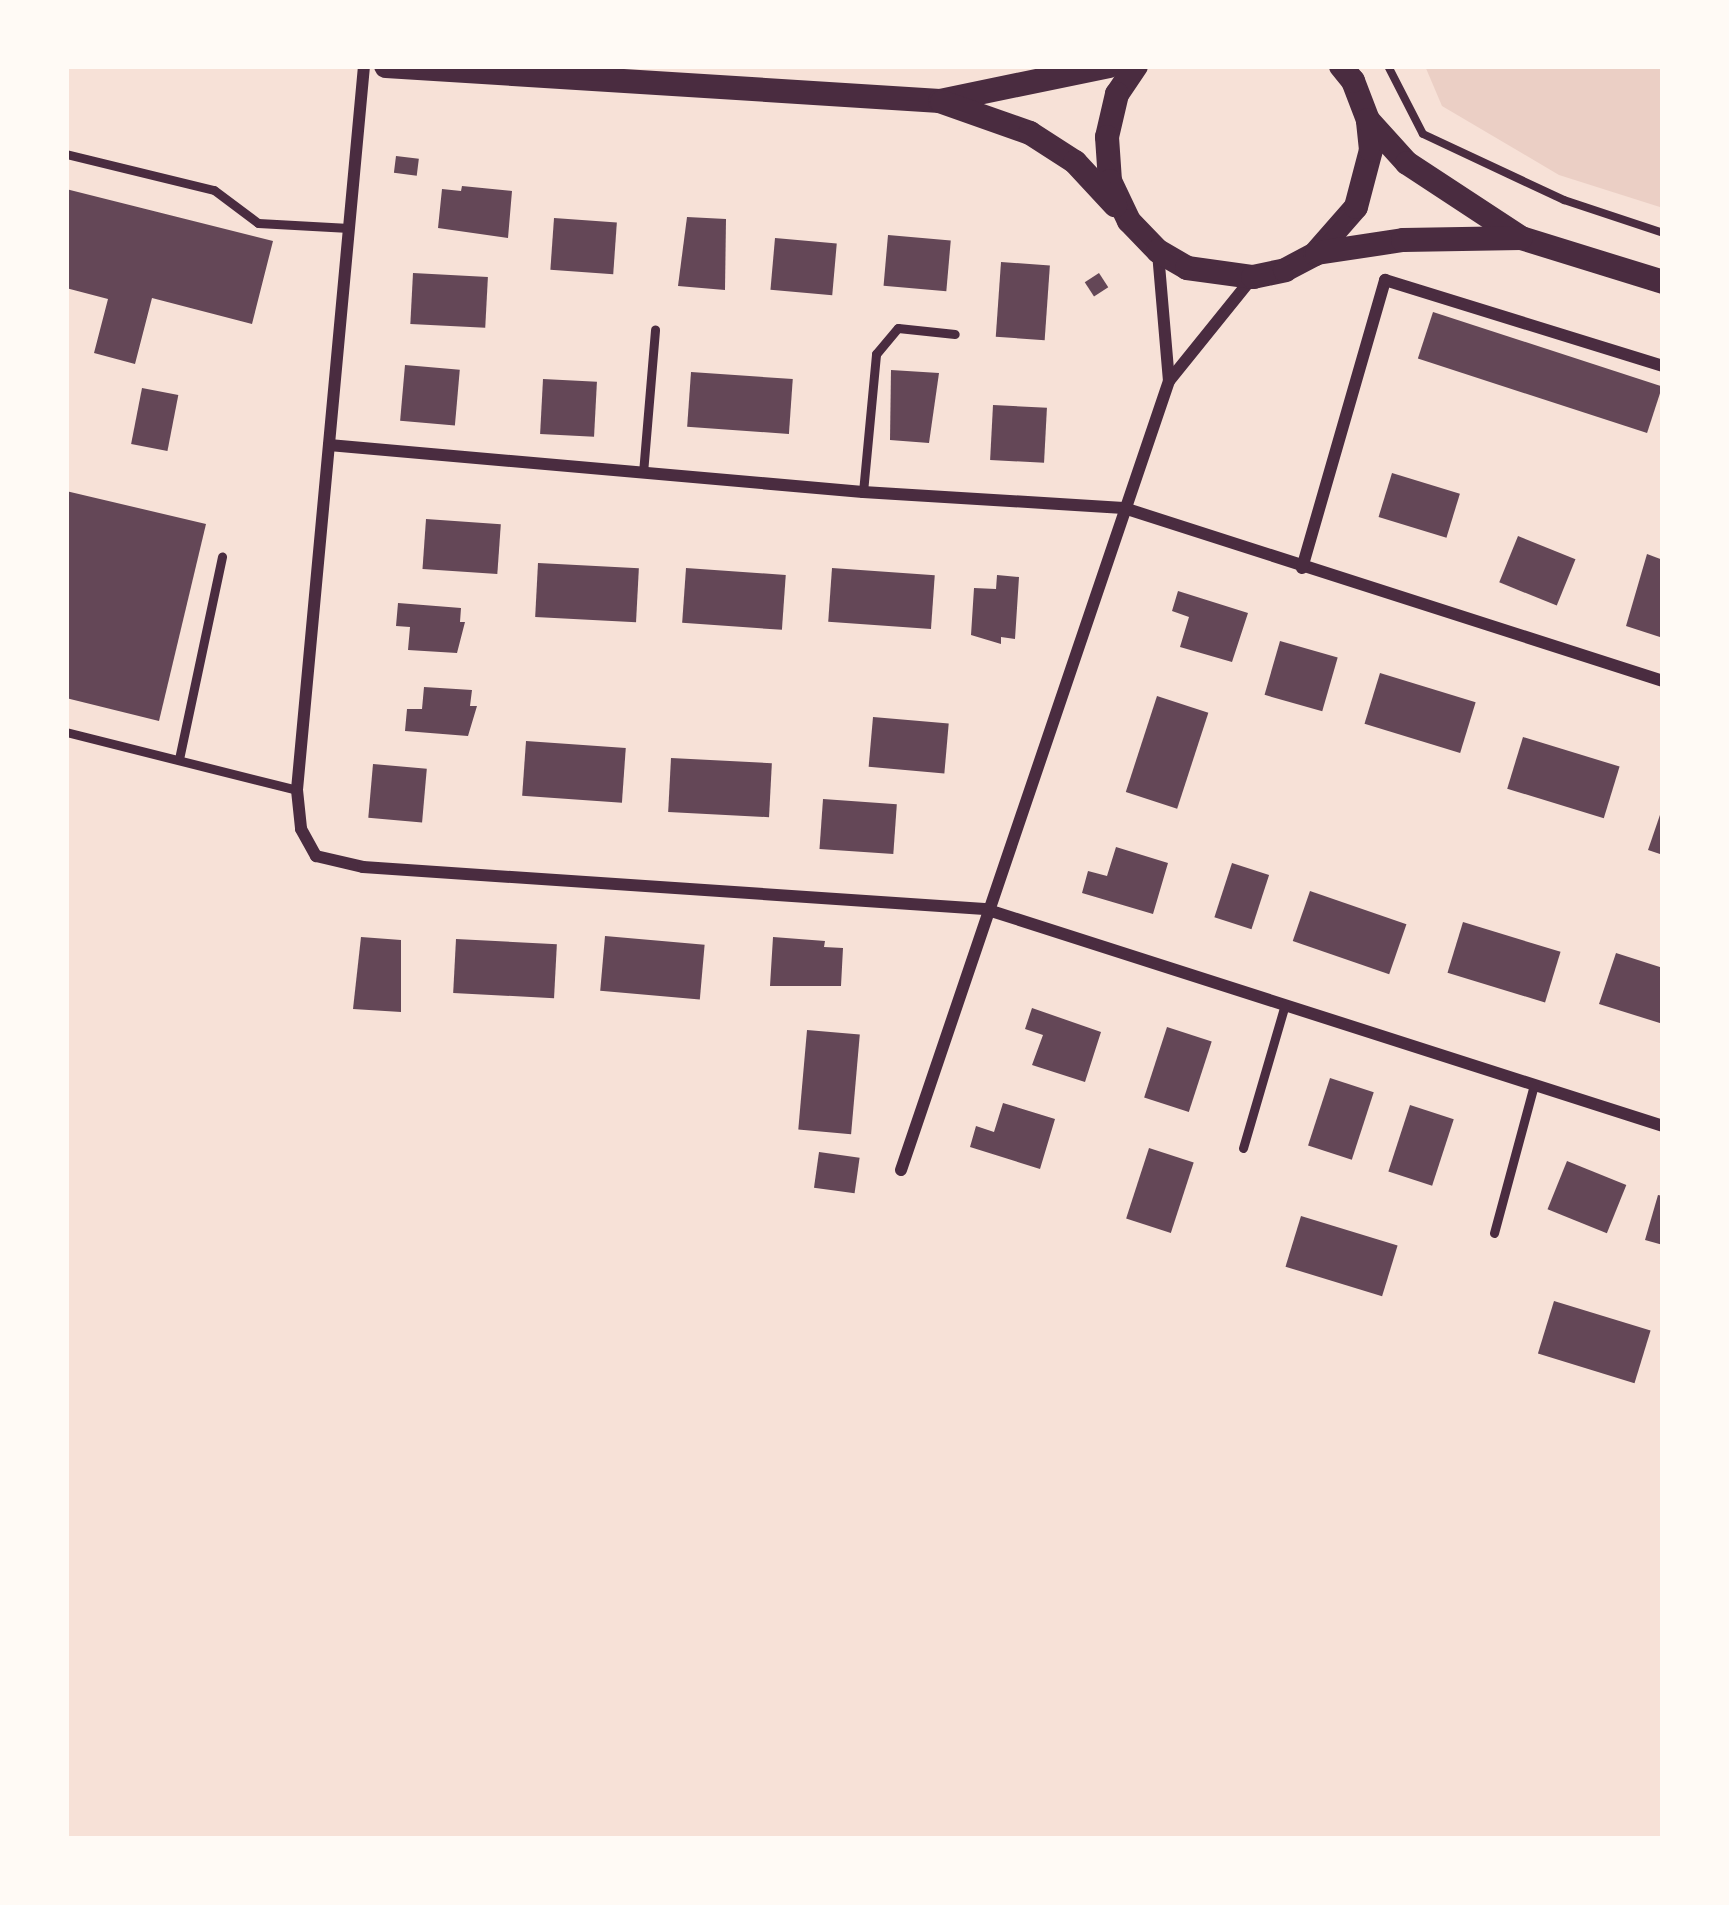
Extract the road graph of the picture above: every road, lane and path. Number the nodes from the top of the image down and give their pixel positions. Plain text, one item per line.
1 (364, 66) edge
2 (386, 66) edge
3 (1109, 66) edge
4 (1136, 66) edge
5 (1341, 66) edge
6 (1388, 66) edge
7 (940, 101) junction
8 (1368, 120) junction
9 (66, 154) edge
10 (1129, 221) junction
11 (349, 228) junction
12 (1663, 233) edge
13 (1521, 238) junction
14 (1158, 251) junction
15 (1315, 254) junction
16 (1252, 278) junction
17 (1663, 282) edge
18 (655, 330) dead end
19 (955, 334) dead end
20 (1663, 366) edge
21 (1169, 381) junction
22 (329, 445) junction
23 (643, 473) junction
24 (863, 492) junction
25 (1124, 508) junction
26 (222, 557) dead end
27 (1302, 568) junction
28 (1663, 681) edge
29 (66, 732) edge
30 (179, 759) junction
31 (297, 790) junction
32 (985, 909) junction
33 (1284, 1008) junction
34 (1534, 1085) junction
35 (1663, 1126) edge
36 (1243, 1148) dead end
37 (901, 1170) dead end
38 (1494, 1233) dead end

1 - 11 street
2 - 7 main road
3 - 7 main road
4 - 10 main road
5 - 8 main road
6 - 12 path
7 - 10 main road
8 - 13 main road
8 - 15 main road
9 - 11 lane
10 - 14 main road
11 - 22 street
13 - 15 main road
13 - 17 main road
14 - 16 main road
14 - 21 street
15 - 16 main road
16 - 21 street
18 - 23 lane
19 - 24 lane
20 - 27 street
21 - 25 street
22 - 23 street
22 - 31 street
23 - 24 street
24 - 25 street
25 - 27 street
25 - 32 street
26 - 30 lane
27 - 28 street
29 - 30 lane
30 - 31 lane
31 - 32 street
32 - 33 street
32 - 37 street
33 - 34 street
33 - 36 lane
34 - 35 street
34 - 38 lane

